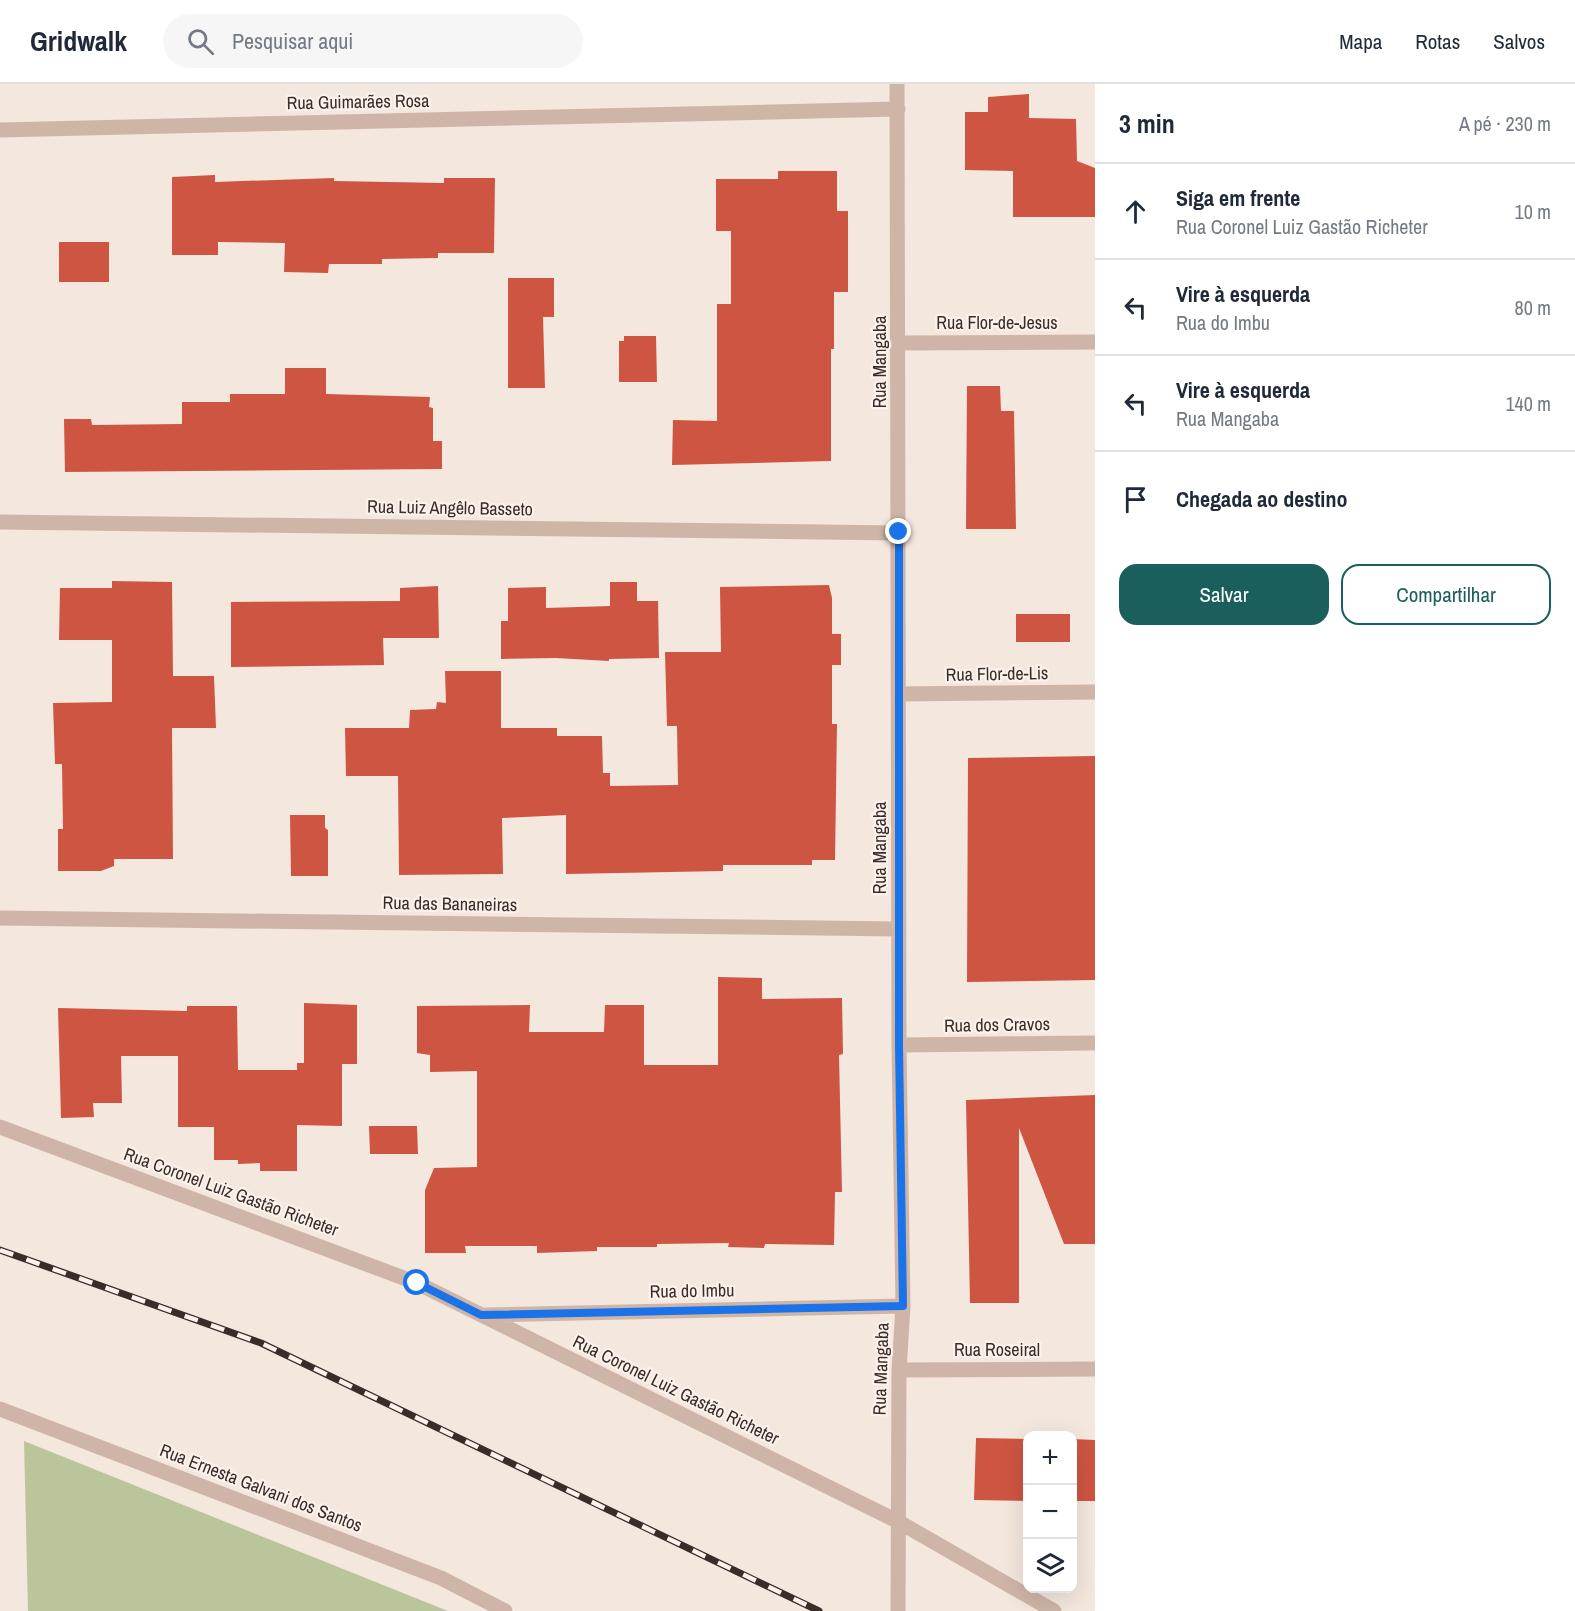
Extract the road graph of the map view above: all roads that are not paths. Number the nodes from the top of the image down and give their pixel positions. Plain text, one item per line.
1 (897, 84) edge
2 (898, 109) junction
3 (0, 129) edge
4 (1095, 342) edge
5 (899, 343) junction
6 (0, 522) edge
7 (899, 532) junction
8 (1095, 692) edge
9 (899, 694) junction
10 (0, 918) edge
11 (899, 929) junction
12 (1095, 1043) edge
13 (899, 1045) junction
14 (0, 1127) edge
15 (903, 1306) junction
16 (481, 1315) junction
17 (1095, 1369) edge
18 (899, 1370) junction
19 (0, 1409) edge
20 (899, 1522) junction
21 (505, 1611) edge
22 (898, 1611) edge
23 (1054, 1611) edge

1 - 2 street, Rua Mangaba
2 - 3 street, Rua Guimarães Rosa
2 - 5 street, Rua Mangaba
4 - 5 street, Rua Flor-de-Jesus
5 - 7 street, Rua Mangaba
6 - 7 street, Rua Luiz Angêlo Basseto
7 - 9 street, Rua Mangaba
8 - 9 street, Rua Flor-de-Lis
9 - 11 street, Rua Mangaba
10 - 11 street, Rua das Bananeiras
11 - 13 street, Rua Mangaba
12 - 13 street, Rua dos Cravos
13 - 15 street, Rua Mangaba
14 - 16 street, Rua Coronel Luiz Gastão Richeter
15 - 16 street, Rua do Imbu
15 - 18 street, Rua Mangaba
16 - 20 street, Rua Coronel Luiz Gastão Richeter
17 - 18 street, Rua Roseiral
18 - 20 street, Rua Mangaba
19 - 21 street, Rua Ernesta Galvani dos Santos
20 - 22 street, Rua Mangaba
20 - 23 street, Rua Coronel Luiz Gastão Richeter

